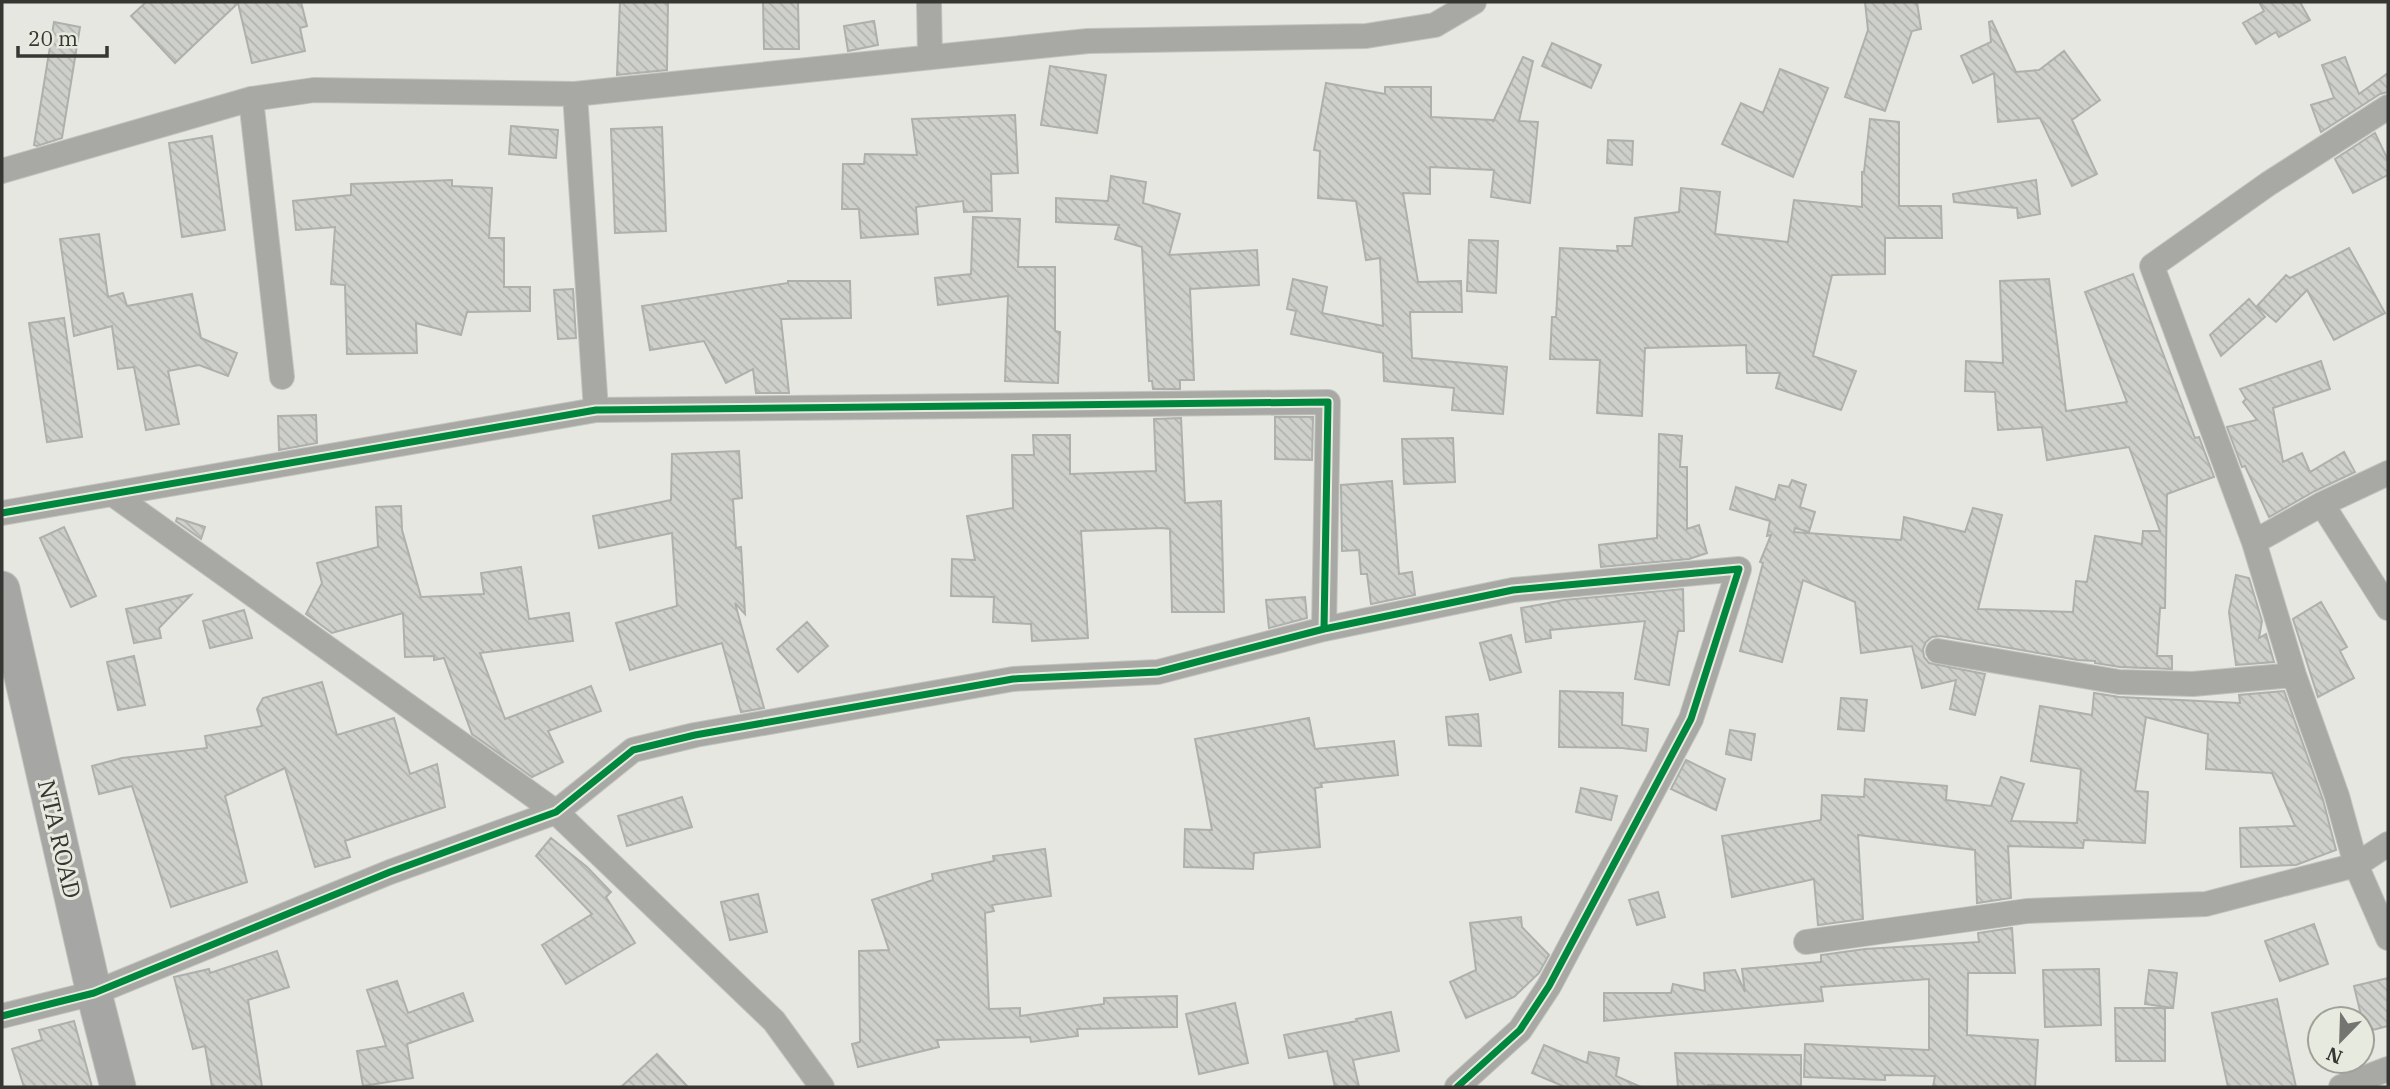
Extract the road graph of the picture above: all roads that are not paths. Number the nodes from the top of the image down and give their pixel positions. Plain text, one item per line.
1 (929, 2) edge
2 (1474, 2) edge
3 (930, 56) junction
4 (575, 94) junction
5 (251, 99) junction
6 (2388, 107) edge
7 (2, 171) edge
8 (282, 377) dead end
9 (596, 410) junction
10 (2388, 473) edge
11 (114, 495) junction
12 (2322, 504) junction
13 (2, 513) edge
14 (2253, 542) junction
15 (2, 589) edge
16 (2388, 608) edge
17 (1324, 629) junction
18 (1938, 651) dead end
19 (2294, 675) junction
20 (556, 812) junction
21 (2388, 844) edge
22 (2356, 865) junction
23 (2388, 938) edge
24 (1806, 942) dead end
25 (94, 993) junction
26 (2, 1016) edge
27 (2388, 1069) edge
28 (118, 1087) edge
29 (822, 1087) edge
30 (1457, 1087) edge
31 (2341, 1087) edge

1 - 3 street
2 - 3 street
3 - 4 street
4 - 5 street
4 - 9 street
5 - 7 street
5 - 8 street
6 - 14 street
9 - 11 street
9 - 17 street
10 - 12 street
11 - 13 street
11 - 20 street
12 - 14 street
12 - 16 street
14 - 19 street
15 - 25 street, NTA ROAD
17 - 20 street
17 - 30 street
18 - 19 street
19 - 22 street
20 - 25 street
20 - 29 street
21 - 22 street
22 - 23 street
22 - 24 street
25 - 26 street
25 - 28 street, NTA ROAD
27 - 31 street

